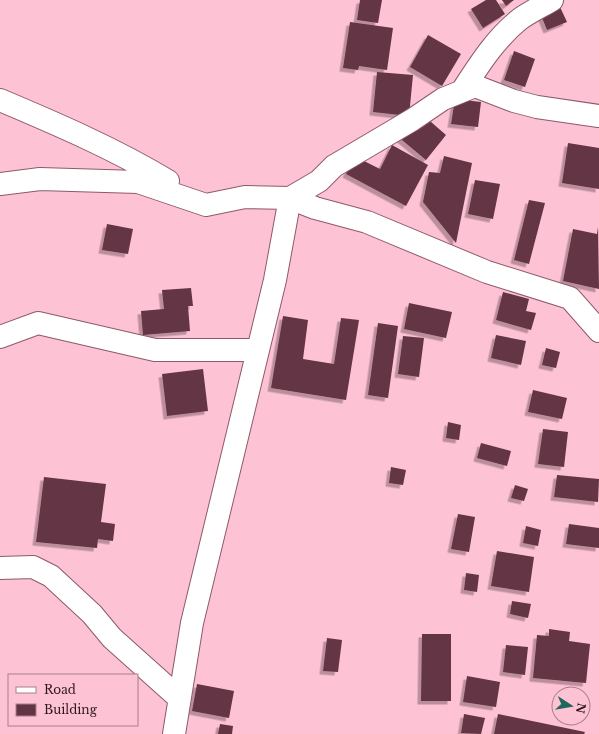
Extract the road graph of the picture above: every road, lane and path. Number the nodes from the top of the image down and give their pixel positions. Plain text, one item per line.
1 (552, 0) edge
2 (462, 91) junction
3 (0, 100) edge
4 (599, 116) edge
5 (0, 184) edge
6 (290, 198) junction
7 (206, 205) junction
8 (599, 331) edge
9 (0, 337) edge
10 (257, 350) junction
11 (0, 568) edge
12 (179, 698) junction
13 (174, 734) edge

1 - 2 street
2 - 4 street
2 - 6 street
3 - 7 street
5 - 7 street
6 - 7 street
6 - 8 street
6 - 10 street
9 - 10 street
10 - 12 street
11 - 12 street
12 - 13 street

